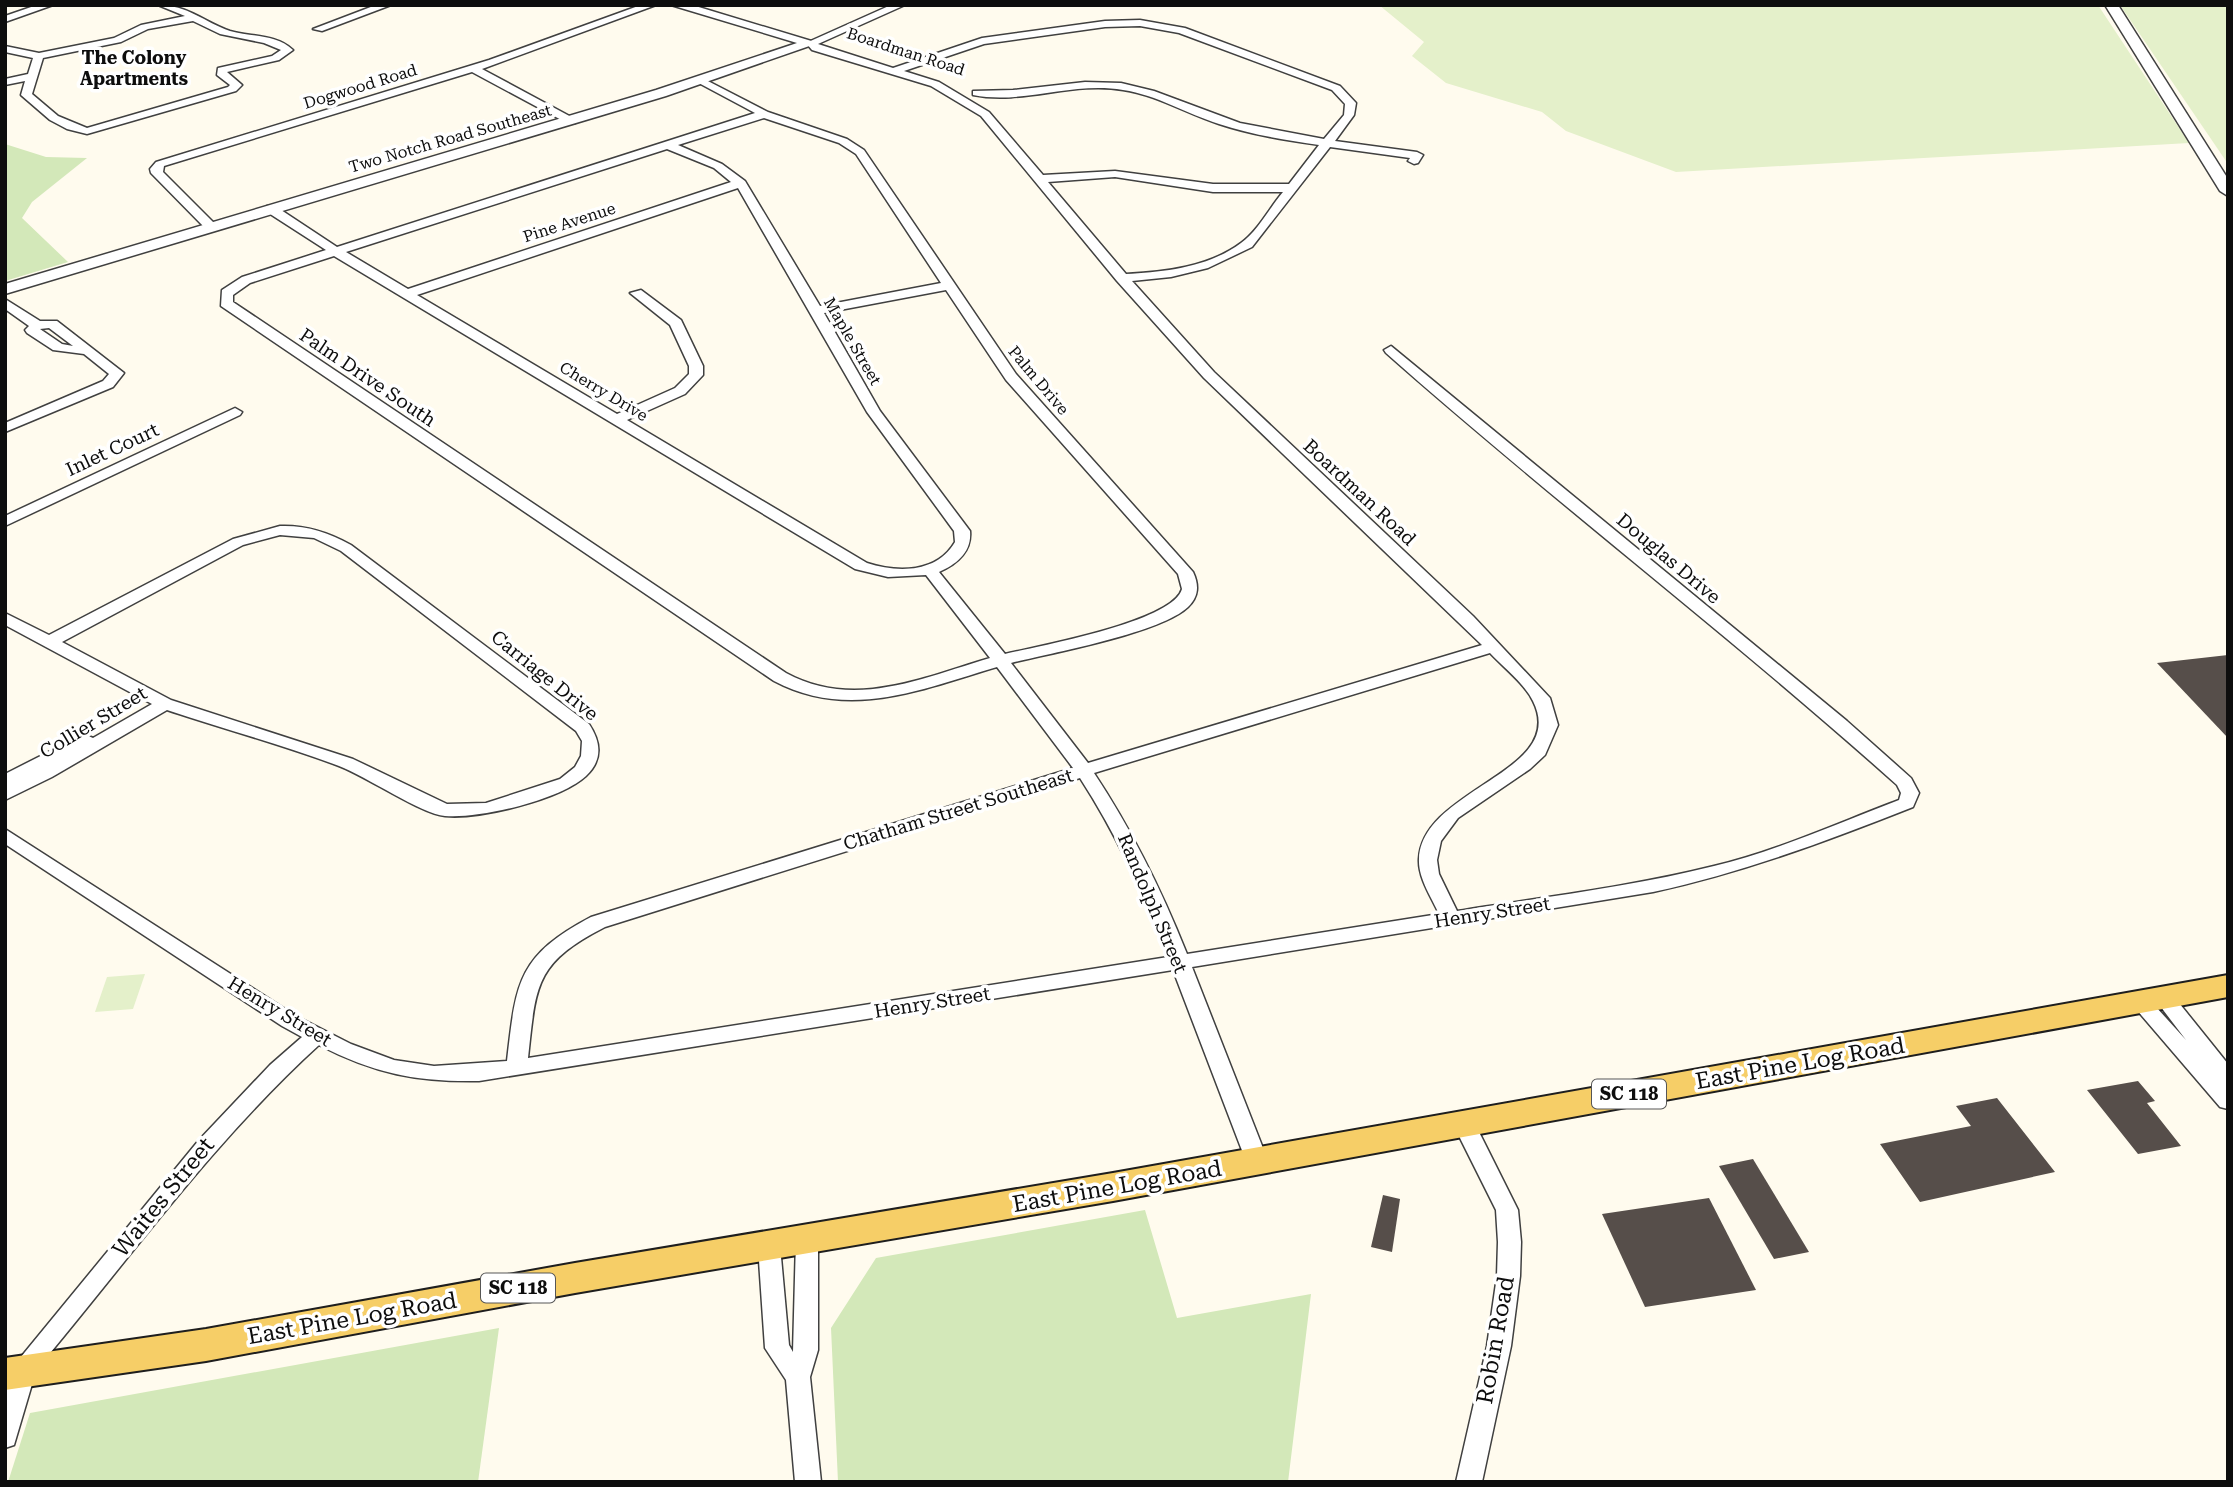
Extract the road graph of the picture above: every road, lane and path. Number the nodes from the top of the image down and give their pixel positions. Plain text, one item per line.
1 (48, 5) edge
2 (163, 5) edge
3 (651, 5) edge
4 (677, 5) edge
5 (900, 5) edge
6 (2111, 5) edge
7 (377, 6) edge
8 (197, 17) junction
9 (5, 19) edge
10 (318, 29) dead end
11 (811, 43) junction
12 (5, 49) edge
13 (39, 56) junction
14 (908, 66) junction
15 (473, 68) junction
16 (895, 71) junction
17 (32, 76) junction
18 (699, 81) junction
19 (5, 82) edge
20 (973, 98) junction
21 (764, 114) junction
22 (571, 121) junction
23 (1328, 143) junction
24 (668, 145) junction
25 (1414, 161) dead end
26 (1039, 179) junction
27 (741, 183) junction
28 (1293, 188) junction
29 (2228, 191) edge
30 (271, 209) junction
31 (211, 227) junction
32 (335, 251) junction
33 (1121, 278) junction
34 (950, 285) junction
35 (5, 289) edge
36 (636, 293) dead end
37 (407, 294) junction
38 (5, 303) edge
39 (815, 311) junction
40 (1391, 350) dead end
41 (235, 412) dead end
42 (617, 418) junction
43 (5, 428) edge
44 (5, 522) edge
45 (929, 569) junction
46 (5, 618) edge
47 (51, 641) junction
48 (1494, 647) junction
49 (1000, 661) junction
50 (160, 702) junction
51 (1085, 770) junction
52 (5, 781) edge
53 (5, 794) edge
54 (1907, 803) joint
55 (5, 835) edge
56 (1451, 918) junction
57 (1178, 961) junction
58 (2228, 986) edge
59 (2152, 1000) junction
60 (316, 1036) junction
61 (517, 1068) junction
62 (2228, 1079) edge
63 (2228, 1101) edge
64 (1464, 1124) junction
65 (1257, 1161) junction
66 (807, 1240) junction
67 (769, 1245) junction
68 (15, 1372) edge
69 (798, 1377) junction
70 (5, 1437) edge
71 (808, 1482) edge
72 (1469, 1482) edge

1 - 9 street
2 - 8 street
3 - 15 street, Dogwood Road
4 - 11 street, Boardman Road
5 - 11 street, Two Notch Road Southeast
6 - 29 street
7 - 10 street
8 - 13 street
8 - 17 street
11 - 14 street, Boardman Road
11 - 16 street, Boardman Road
11 - 18 street, Two Notch Road Southeast
12 - 13 street
13 - 17 street
14 - 16 street
14 - 20 street, Boardman Road
14 - 23 street
15 - 22 street
15 - 31 street, Dogwood Road
16 - 20 street, Boardman Road
17 - 19 street
18 - 21 street, Palm Drive
18 - 22 street, Two Notch Road Southeast
20 - 23 street
20 - 26 street, Boardman Road
21 - 24 street, Palm Drive South
21 - 34 street, Palm Drive
22 - 30 street, Two Notch Road Southeast
23 - 25 street
23 - 28 street
24 - 27 street, Maple Street
24 - 32 street, Palm Drive South
26 - 28 street
26 - 33 street, Boardman Road
27 - 37 street, Pine Avenue
27 - 39 street, Maple Street
28 - 33 street
30 - 31 street, Two Notch Road Southeast
30 - 32 street, Cherry Drive
31 - 35 street, Two Notch Road Southeast
32 - 37 street, Cherry Drive
32 - 49 street, Palm Drive South
33 - 48 street, Boardman Road
34 - 39 street
34 - 49 street, Palm Drive
36 - 42 street
37 - 42 street, Cherry Drive
38 - 43 street
39 - 45 street, Maple Street
40 - 54 street, Douglas Drive
41 - 44 street, Inlet Court
42 - 45 street, Cherry Drive
45 - 49 street, Randolph Street
46 - 47 street, Carriage Drive
47 - 50 street, Carriage Drive
47 - 50 street, Carriage Drive
48 - 51 street, Chatham Street Southeast
48 - 56 street, Boardman Road
49 - 51 street, Randolph Street
50 - 52 street, Collier Street
50 - 53 street, Collier Street
51 - 57 street, Randolph Street
51 - 61 street, Chatham Street Southeast
54 - 56 street, Henry Street
55 - 60 street, Henry Street
56 - 57 street, Henry Street
57 - 61 street, Henry Street
57 - 65 street, Randolph Street
58 - 59 main road, East Pine Log Road / SC 118
59 - 62 street
59 - 63 street
59 - 64 main road, East Pine Log Road / SC 118
60 - 61 street, Henry Street
60 - 68 street, Waites Street
64 - 65 main road, East Pine Log Road / SC 118
64 - 72 street, Robin Road
65 - 66 main road, East Pine Log Road / SC 118
66 - 67 main road, East Pine Log Road / SC 118
66 - 69 street
67 - 68 main road, East Pine Log Road / SC 118
67 - 69 street
68 - 70 street
69 - 71 street

